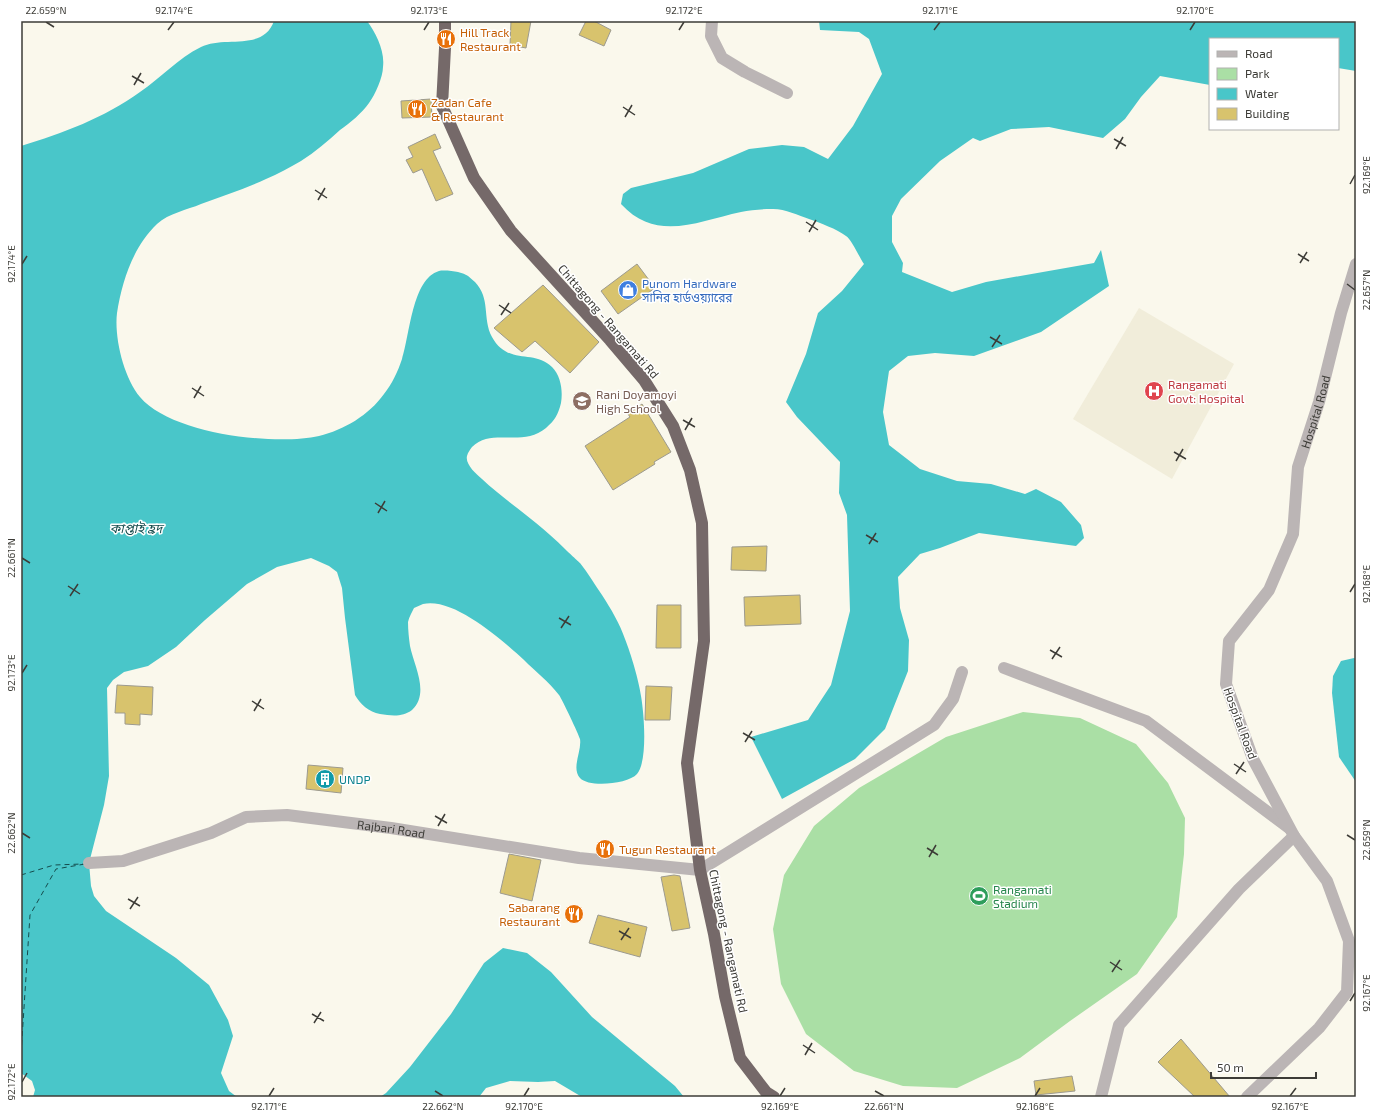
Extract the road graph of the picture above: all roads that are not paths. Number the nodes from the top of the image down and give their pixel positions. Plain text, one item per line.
1 (445, 21) edge
2 (712, 21) edge
3 (787, 93) dead end
4 (1356, 264) edge
5 (1004, 668) dead end
6 (962, 672) dead end
7 (1293, 833) junction
8 (89, 863) dead end
9 (700, 870) junction
10 (774, 1097) edge
11 (1101, 1097) edge
12 (1247, 1097) edge

1 - 9 highway, Chittagong - Rangamati Rd
2 - 3 street
4 - 7 street, Hospital Road
5 - 7 street
6 - 9 street
7 - 11 street
7 - 12 street, Hospital Road
8 - 9 street, Rajbari Road
9 - 10 highway, Chittagong - Rangamati Rd

